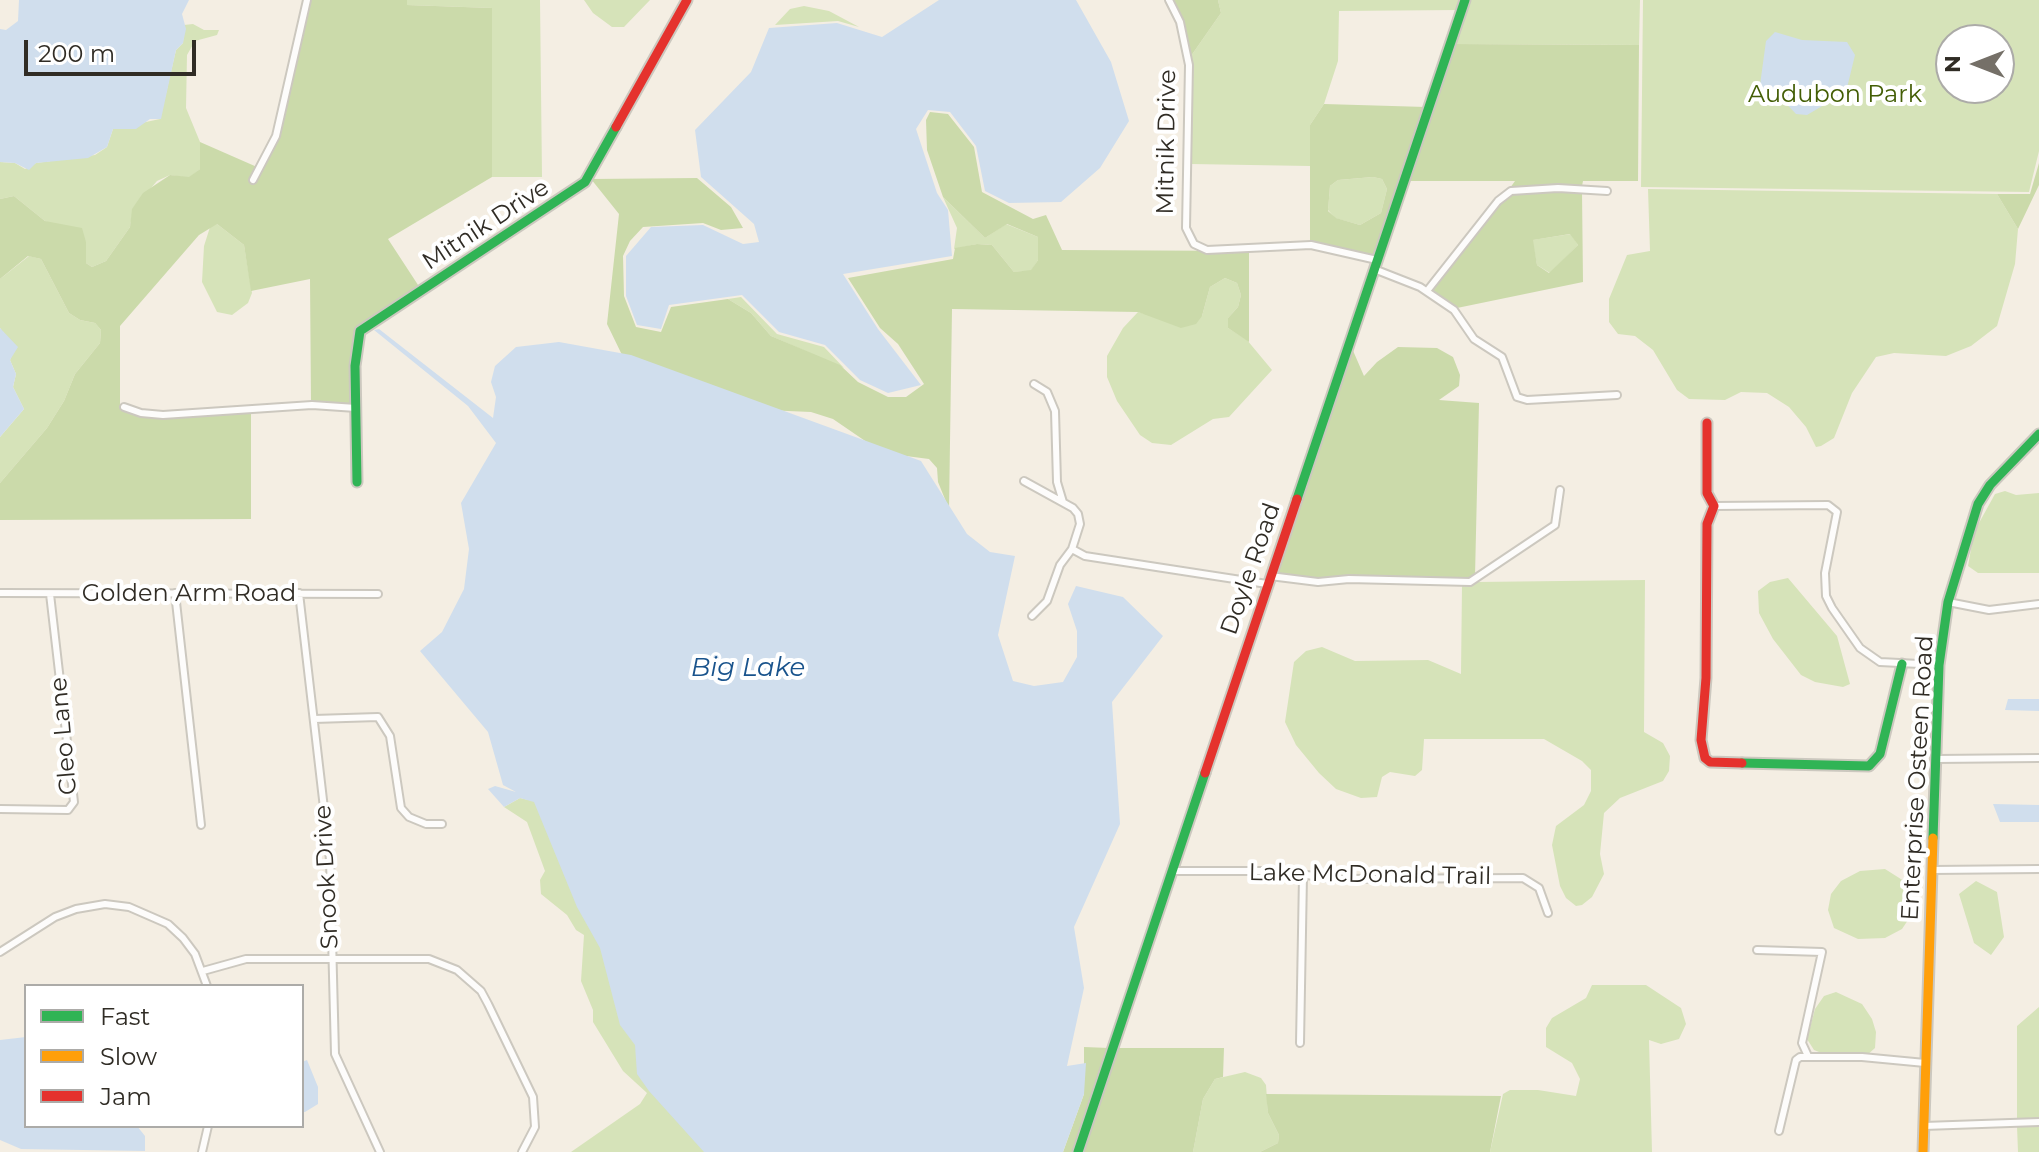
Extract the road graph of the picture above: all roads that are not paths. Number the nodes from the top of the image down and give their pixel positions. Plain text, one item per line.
1 (307, 0) edge
2 (687, 0) edge
3 (1169, 0) edge
4 (1465, 0) edge
5 (253, 180) dead end
6 (1607, 191) dead end
7 (1376, 265) junction
8 (1427, 291) junction
9 (1034, 384) dead end
10 (1617, 395) dead end
11 (124, 407) dead end
12 (356, 408) junction
13 (1707, 423) dead end
14 (2039, 434) edge
15 (1024, 481) dead end
16 (357, 482) dead end
17 (1560, 490) dead end
18 (1063, 502) junction
19 (1714, 506) junction
20 (1072, 549) junction
21 (1268, 580) junction
22 (0, 593) edge
23 (175, 593) junction
24 (299, 593) junction
25 (50, 594) junction
26 (378, 594) dead end
27 (1948, 602) junction
28 (2039, 604) edge
29 (1032, 616) dead end
30 (1902, 664) junction
31 (1939, 665) junction
32 (314, 719) junction
33 (2039, 758) edge
34 (1936, 759) junction
35 (0, 809) edge
36 (442, 824) dead end
37 (201, 825) dead end
38 (2039, 869) edge
39 (1932, 870) junction
40 (1171, 871) junction
41 (1303, 876) junction
42 (1548, 913) dead end
43 (1757, 950) dead end
44 (0, 952) edge
45 (332, 959) junction
46 (203, 971) junction
47 (206, 984) edge
48 (1300, 1043) dead end
49 (1808, 1056) junction
50 (1925, 1063) junction
51 (2039, 1122) edge
52 (1924, 1126) junction
53 (208, 1128) edge
54 (1779, 1131) dead end
55 (202, 1152) edge
56 (380, 1152) edge
57 (522, 1152) edge
58 (1078, 1152) edge
59 (1923, 1152) edge

1 - 5 street
2 - 12 street, Mitnik Drive
3 - 7 street, Mitnik Drive
4 - 7 street, Doyle Road
6 - 8 street
7 - 8 street, Mitnik Drive
7 - 21 street, Doyle Road
8 - 10 street, Mitnik Drive
9 - 18 street
11 - 12 street
12 - 16 street, Mitnik Drive
13 - 19 street
14 - 27 street, Enterprise Osteen Road
15 - 18 street
17 - 21 street
18 - 20 street
19 - 30 street
19 - 30 street
20 - 21 street
20 - 29 street
21 - 40 street, Doyle Road
22 - 25 street, Golden Arm Road
23 - 24 street, Golden Arm Road
23 - 25 street, Golden Arm Road
23 - 37 street
24 - 26 street, Golden Arm Road
24 - 32 street, Snook Drive
25 - 35 street, Cleo Lane
27 - 28 street
27 - 31 street, Enterprise Osteen Road
30 - 31 street
31 - 34 street, Enterprise Osteen Road
32 - 36 street
32 - 45 street, Snook Drive
33 - 34 street
34 - 39 street, Enterprise Osteen Road
38 - 39 street
39 - 50 street, Enterprise Osteen Road
40 - 41 street, Lake McDonald Trail
40 - 58 street, Doyle Road
41 - 42 street, Lake McDonald Trail
41 - 48 street
43 - 49 street
44 - 46 street
45 - 46 street
45 - 56 street, Snook Drive
45 - 57 street
46 - 47 street
49 - 50 street
49 - 54 street
50 - 52 street, Enterprise Osteen Road
51 - 52 street
52 - 59 street, Enterprise Osteen Road
53 - 55 street

